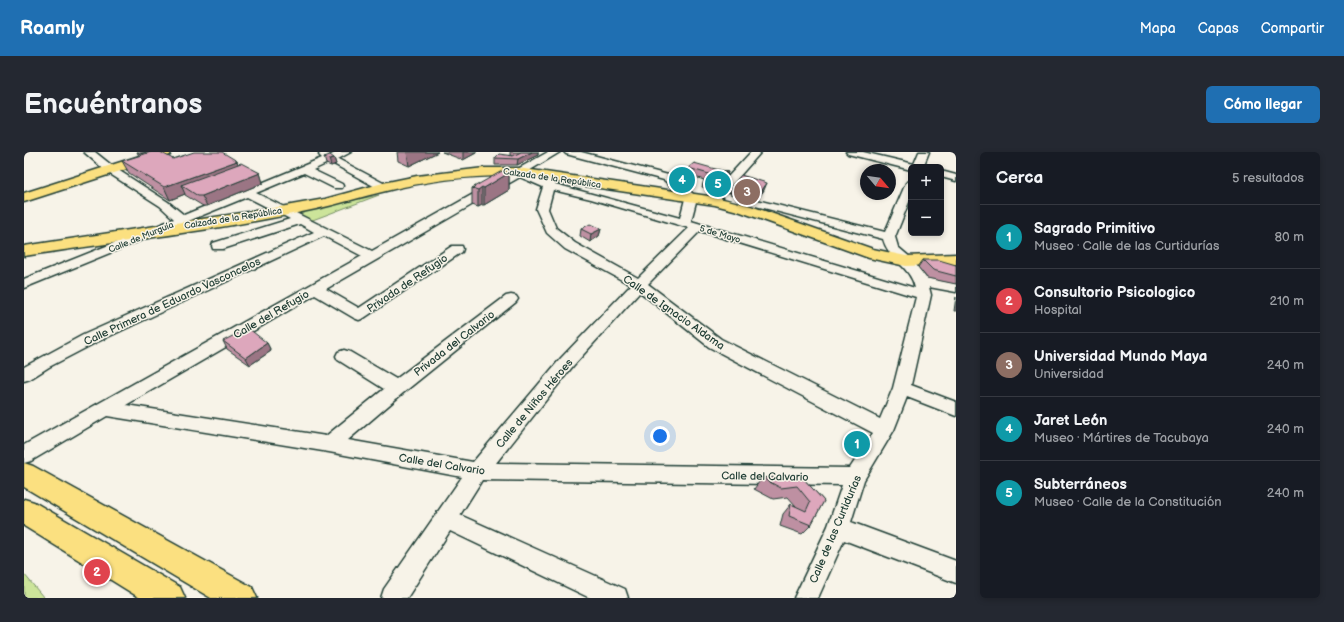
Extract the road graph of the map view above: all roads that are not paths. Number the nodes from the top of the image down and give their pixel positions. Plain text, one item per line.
1 (88, 152) edge
2 (165, 152) edge
3 (316, 152) edge
4 (346, 152) edge
5 (554, 152) edge
6 (569, 152) edge
7 (756, 152) edge
8 (851, 152) edge
9 (924, 152) edge
10 (330, 158) junction
11 (919, 164) edge
12 (908, 166) edge
13 (303, 169) junction
14 (111, 170) junction
15 (518, 172) junction
16 (944, 175) edge
17 (956, 178) edge
18 (551, 182) junction
19 (338, 186) dead end
20 (383, 188) junction
21 (588, 189) junction
22 (908, 190) edge
23 (247, 193) junction
24 (730, 196) dead end
25 (24, 198) edge
26 (692, 198) junction
27 (715, 201) junction
28 (283, 211) junction
29 (182, 220) junction
30 (301, 220) junction
31 (691, 225) junction
32 (161, 229) junction
33 (323, 232) junction
34 (889, 237) junction
35 (218, 246) dead end
36 (457, 250) dead end
37 (24, 251) edge
38 (372, 256) junction
39 (956, 259) edge
40 (906, 261) junction
41 (24, 284) edge
42 (640, 285) junction
43 (922, 288) junction
44 (956, 288) edge
45 (315, 289) junction
46 (511, 299) dead end
47 (344, 356) dead end
48 (24, 375) edge
49 (397, 388) junction
50 (902, 388) junction
51 (104, 409) junction
52 (956, 409) edge
53 (885, 430) junction
54 (329, 444) junction
55 (24, 455) edge
56 (477, 471) junction
57 (24, 474) edge
58 (855, 477) junction
59 (24, 511) edge
60 (447, 519) junction
61 (838, 528) junction
62 (956, 572) edge
63 (169, 598) edge
64 (241, 598) edge
65 (393, 598) edge
66 (616, 598) edge
67 (806, 598) edge

1 - 14 street
2 - 14 main road
3 - 10 street
4 - 10 street, Calle de Murguía
5 - 15 street, Calle del Refugio
6 - 26 street
7 - 27 street
8 - 12 street
9 - 11 street
10 - 13 street, Calle de Murguía
10 - 20 street
13 - 19 street
13 - 23 street, Calle de Murguía
14 - 25 main road
14 - 29 street
15 - 18 main road, Calzada de la República
15 - 20 main road, Calzada de la República
15 - 38 street, Calle del Refugio
16 - 17 street
18 - 21 main road, Calzada de la República
18 - 42 street, Calle de Ignacio Aldama
20 - 28 main road, Calzada de la República
21 - 26 main road, Calzada de la República
21 - 31 street, 5 de Mayo
22 - 34 street
23 - 28 street
23 - 29 street, Calle de Murguía
24 - 34 street
26 - 27 main road, Calzada de la República
26 - 31 street, Calle de Niños Héroes
27 - 40 main road, Calzada de la República
28 - 30 street
28 - 32 main road, Calzada de la República
29 - 32 street, Calle de Murguía
30 - 33 street
30 - 35 street
31 - 42 street, Calle de Niños Héroes
31 - 43 street, 5 de Mayo
32 - 37 main road, Calzada de la República
32 - 41 street, Calle de Murguía
33 - 38 street
33 - 48 street, Calle Primera de Eduardo Vasconcelos
34 - 40 street
36 - 45 street, Privada de Refugio
38 - 45 street, Calle del Refugio
39 - 40 main road, Calzada de la República
40 - 43 street
42 - 53 street, Calle de Ignacio Aldama
42 - 56 street, Calle de Niños Héroes
43 - 44 street, 5 de Mayo
43 - 50 street, Calle de las Curtidurías
45 - 51 street, Calle del Refugio
46 - 49 street, Privada del Calvario
47 - 49 street
49 - 54 street, Privada del Calvario
50 - 52 street
50 - 53 street, Calle de las Curtidurías
51 - 54 street, Calle del Calvario
51 - 55 street, Calle del Refugio
53 - 58 street, Calle de las Curtidurías
54 - 56 street, Calle del Calvario
56 - 58 street, Calle del Calvario
56 - 60 street, Calle de Niños Héroes
57 - 64 main road
58 - 61 street, Calle de las Curtidurías
59 - 63 main road
60 - 65 street, Calle de Niños Héroes
60 - 66 street
61 - 62 street
61 - 67 street, Calle de las Curtidurías

